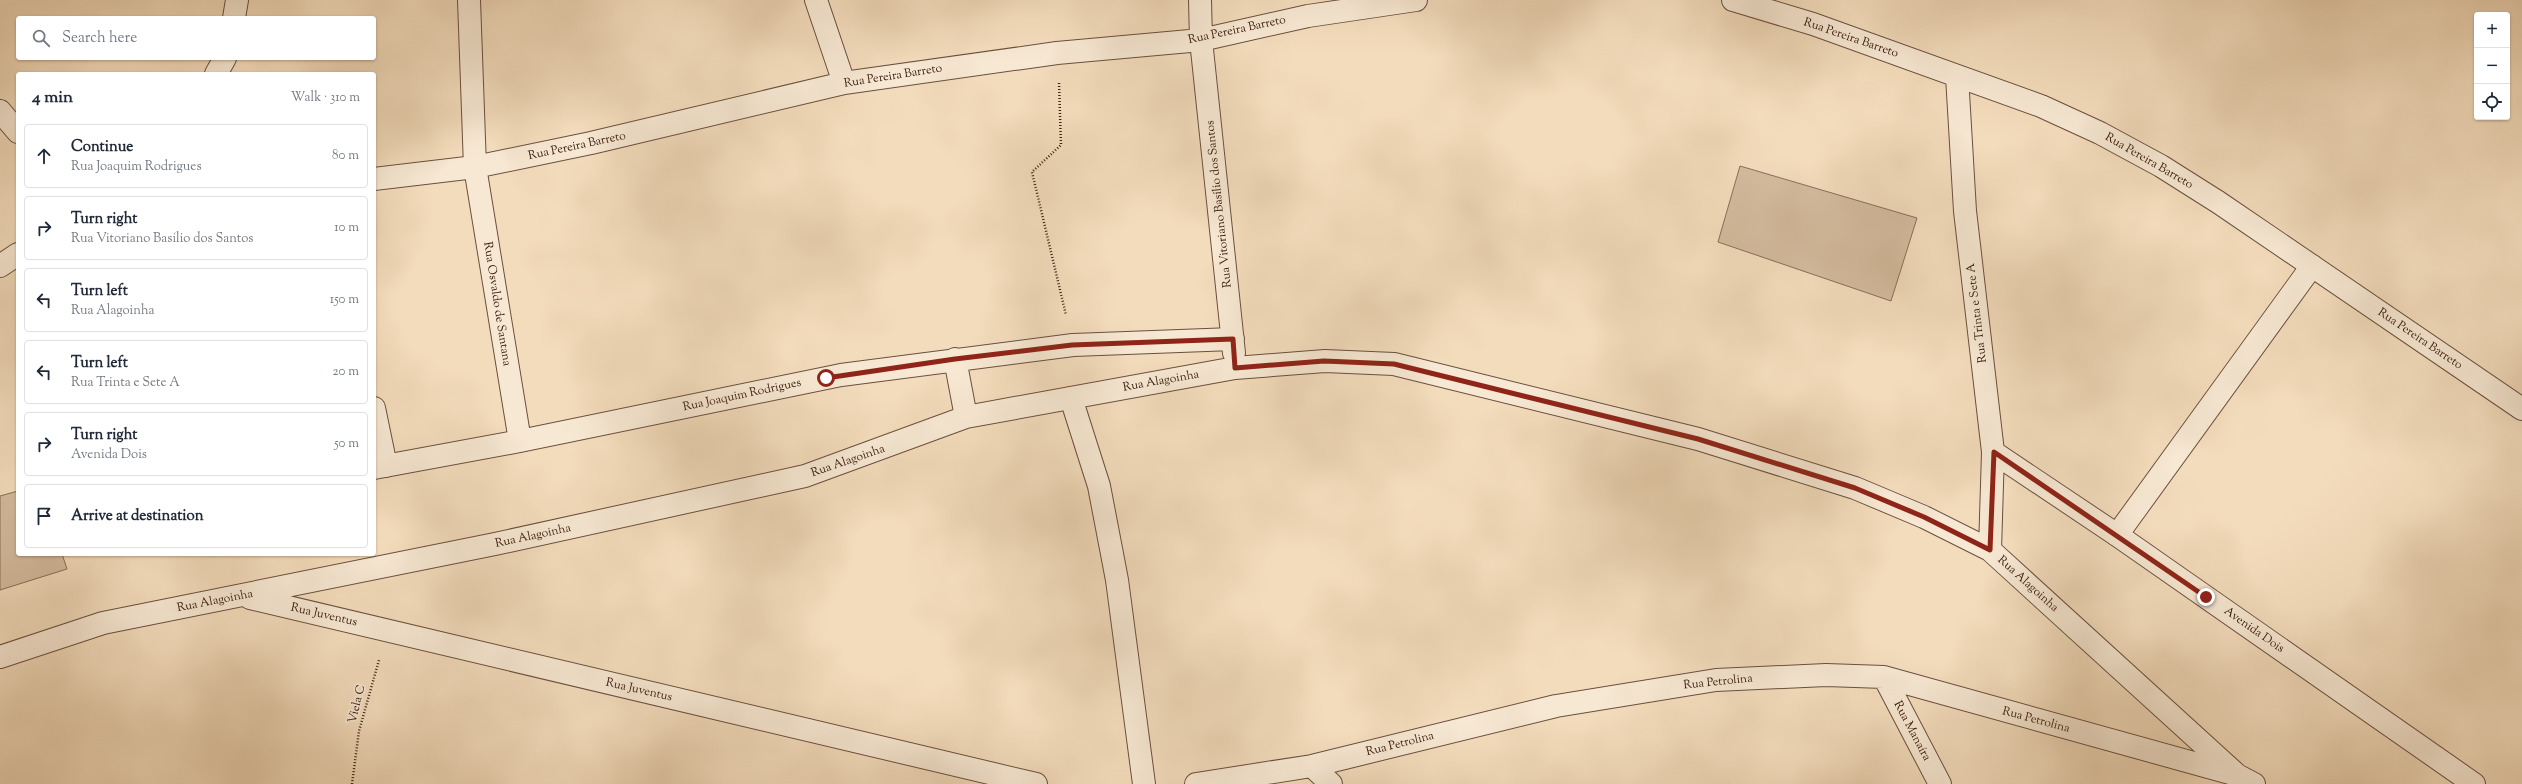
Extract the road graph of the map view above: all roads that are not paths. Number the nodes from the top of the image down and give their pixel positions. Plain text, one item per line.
1 (237, 0) edge
2 (470, 0) edge
3 (816, 0) edge
4 (1200, 0) edge
5 (1416, 0) edge
6 (1733, 0) edge
7 (234, 16) edge
8 (1201, 40) junction
9 (224, 60) edge
10 (217, 72) edge
11 (1957, 76) junction
12 (844, 83) junction
13 (0, 111) edge
14 (16, 130) edge
15 (475, 167) junction
16 (376, 179) edge
17 (16, 255) edge
18 (0, 266) edge
19 (2312, 266) junction
20 (1233, 339) junction
21 (955, 359) junction
22 (1235, 368) junction
23 (1071, 398) junction
24 (2522, 409) edge
25 (966, 417) junction
26 (376, 428) edge
27 (520, 441) junction
28 (1994, 452) junction
29 (380, 467) edge
30 (2117, 535) junction
31 (1990, 550) junction
32 (243, 596) junction
33 (0, 657) edge
34 (1884, 677) junction
35 (1312, 766) junction
36 (2245, 780) edge
37 (1036, 784) edge
38 (1144, 784) edge
39 (1196, 784) edge
40 (1331, 784) edge
41 (1940, 784) edge
42 (2474, 784) edge

1 - 7 street
2 - 15 street, Rua Osvaldo de Santana
3 - 12 street
4 - 8 street, Rua Vitoriano Basílio dos Santos
5 - 8 street, Rua Pereira Barreto
6 - 11 street, Rua Pereira Barreto
8 - 12 street, Rua Pereira Barreto
8 - 20 street, Rua Vitoriano Basílio dos Santos
9 - 10 street
11 - 19 street, Rua Pereira Barreto
11 - 28 street, Rua Trinta e Sete A
12 - 15 street, Rua Pereira Barreto
13 - 14 street
15 - 16 street, Rua Pereira Barreto
15 - 27 street, Rua Osvaldo de Santana
17 - 18 street
19 - 24 street, Rua Pereira Barreto
19 - 30 street
20 - 21 street, Rua Joaquim Rodrigues
20 - 22 street, Rua Vitoriano Basílio dos Santos
21 - 25 street
21 - 27 street, Rua Joaquim Rodrigues
22 - 23 street, Rua Alagoinha
22 - 31 street, Rua Alagoinha
23 - 25 street, Rua Alagoinha
23 - 38 street
25 - 32 street, Rua Alagoinha
26 - 29 street
27 - 29 street, Rua Joaquim Rodrigues
28 - 30 street, Avenida Dois
28 - 31 street, Rua Trinta e Sete A
30 - 42 street, Avenida Dois
31 - 36 street, Rua Alagoinha
32 - 33 street, Rua Alagoinha
32 - 37 street, Rua Juventus
34 - 35 street, Rua Petrolina
34 - 36 street, Rua Petrolina
34 - 41 street, Rua Manaíra
35 - 39 street, Rua Petrolina
35 - 40 street

